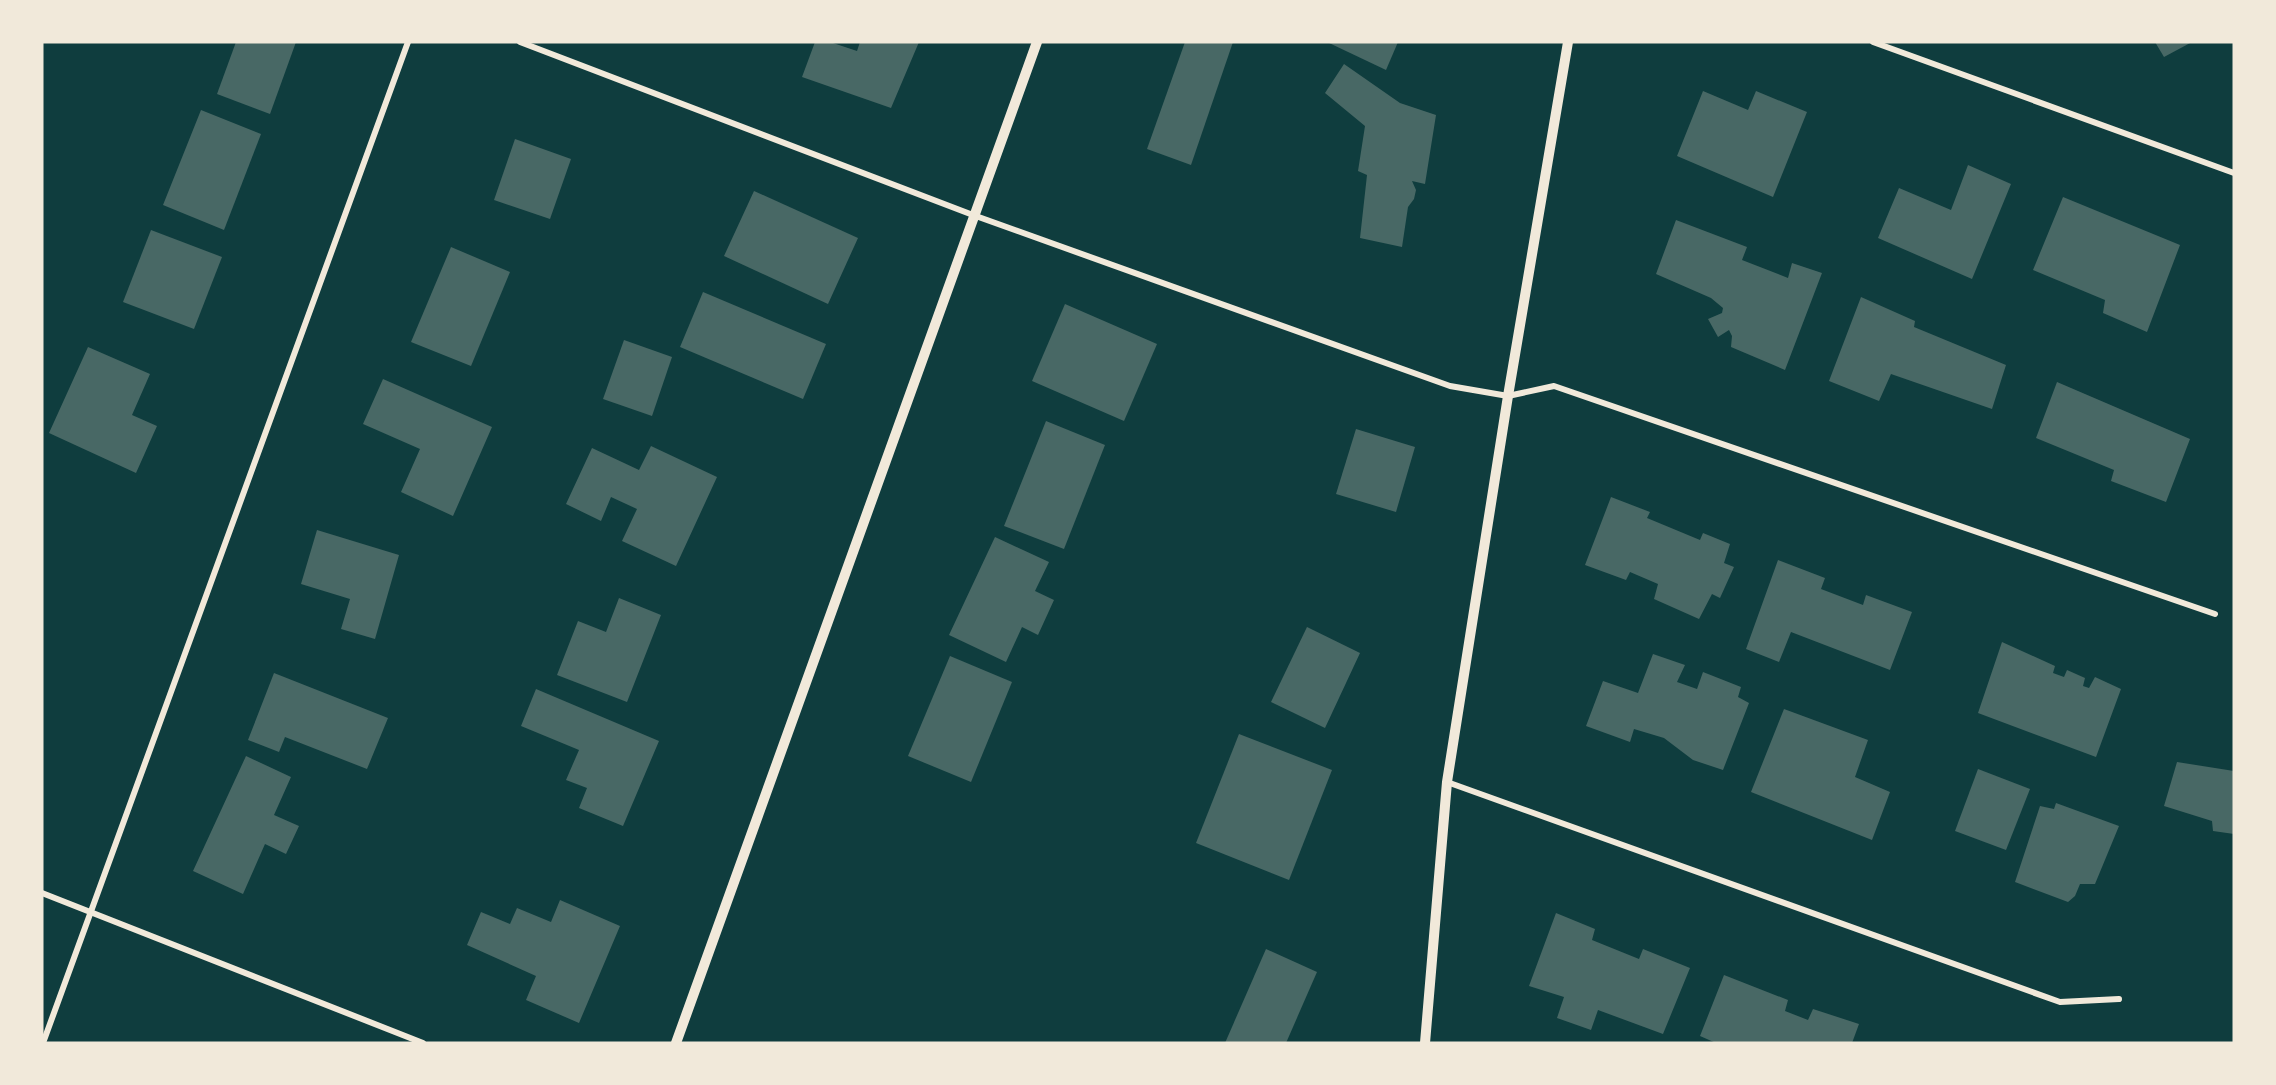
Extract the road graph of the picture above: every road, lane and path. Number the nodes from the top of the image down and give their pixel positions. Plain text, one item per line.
1 (408, 42) edge
2 (520, 42) edge
3 (1037, 42) edge
4 (1568, 42) edge
5 (1873, 42) edge
6 (2234, 173) edge
7 (973, 215) junction
8 (1508, 396) junction
9 (2215, 614) dead end
10 (1447, 782) junction
11 (42, 893) edge
12 (93, 912) junction
13 (2119, 999) dead end
14 (43, 1043) edge
15 (423, 1043) edge
16 (676, 1043) edge
17 (1425, 1043) edge

1 - 12 street
2 - 7 street
3 - 7 street
4 - 8 street
5 - 6 street
7 - 8 street
7 - 16 street
8 - 9 street
8 - 10 street
10 - 13 street
10 - 17 street
11 - 12 street
12 - 14 street
12 - 15 street

